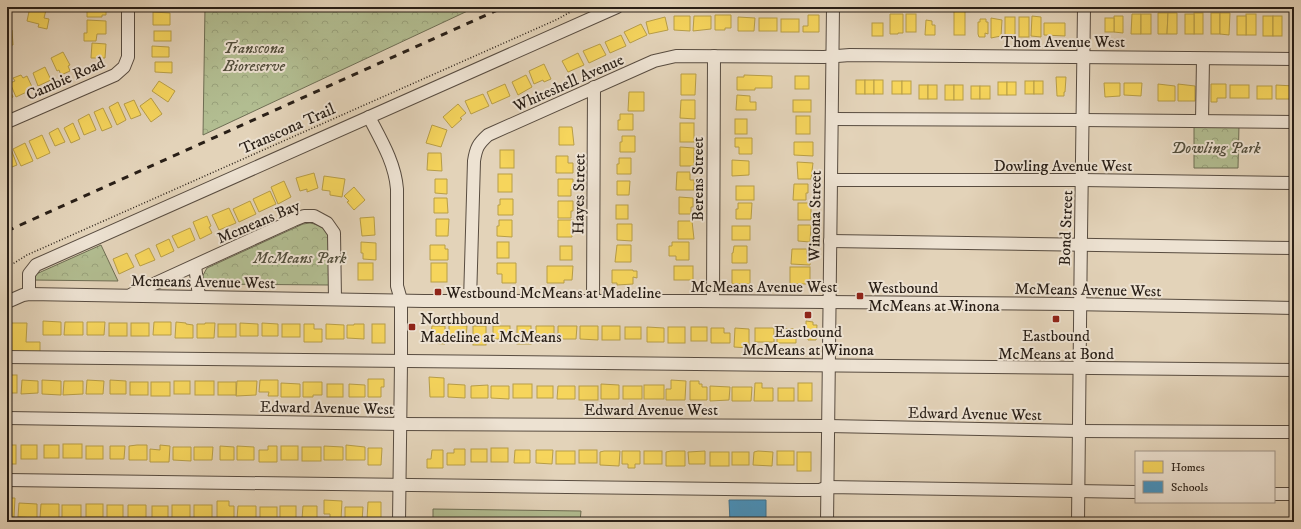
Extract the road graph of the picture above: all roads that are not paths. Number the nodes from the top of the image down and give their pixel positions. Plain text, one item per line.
1 (128, 7) edge
2 (617, 7) edge
3 (833, 7) edge
4 (1084, 7) edge
5 (714, 56) junction
6 (833, 57) junction
7 (1083, 58) junction
8 (1203, 59) junction
9 (1294, 59) edge
10 (594, 87) junction
11 (369, 117) junction
12 (832, 119) junction
13 (1082, 120) junction
14 (1202, 121) junction
15 (7, 122) edge
16 (1294, 122) edge
17 (831, 180) junction
18 (1082, 180) junction
19 (1294, 183) edge
20 (830, 241) junction
21 (1080, 245) junction
22 (1294, 248) edge
23 (195, 266) junction
24 (29, 294) junction
25 (129, 296) junction
26 (199, 296) junction
27 (335, 299) junction
28 (401, 300) junction
29 (470, 301) junction
30 (593, 301) junction
31 (713, 301) junction
32 (7, 302) edge
33 (828, 302) junction
34 (1079, 304) junction
35 (1294, 308) edge
36 (7, 357) edge
37 (402, 362) junction
38 (828, 365) junction
39 (1079, 367) junction
40 (1294, 370) edge
41 (7, 418) edge
42 (401, 424) junction
43 (828, 426) junction
44 (1079, 431) junction
45 (1294, 432) edge
46 (7, 480) edge
47 (400, 486) junction
48 (827, 487) junction
49 (1078, 492) junction
50 (1135, 492) edge
51 (1275, 494) edge
52 (1294, 494) edge
53 (399, 522) edge
54 (827, 522) edge
55 (1078, 522) edge

1 - 15 street, Cambie Road
2 - 11 street
3 - 6 street, Winona Street
4 - 7 street, Bond Street
5 - 6 street, Whiteshell Avenue
5 - 10 street, Whiteshell Avenue
5 - 31 street, Berens Street
6 - 7 street, Thom Avenue West
6 - 12 street, Winona Street
7 - 8 street, Thom Avenue West
7 - 13 street, Bond Street
8 - 9 street, Thom Avenue West
8 - 14 street
10 - 29 street, Whiteshell Avenue
10 - 30 street, Hayes Street
11 - 24 street
11 - 28 street
12 - 13 street
12 - 17 street, Winona Street
13 - 14 street
13 - 18 street, Bond Street
14 - 16 street
17 - 18 street, Dowling Avenue West
17 - 20 street, Winona Street
18 - 19 street, Dowling Avenue West
18 - 21 street, Bond Street
20 - 21 street
20 - 33 street, Winona Street
21 - 22 street
21 - 34 street, Bond Street
23 - 25 street, Mcmeans Bay
23 - 26 street
23 - 27 street, Mcmeans Bay
24 - 25 street, Mcmeans Avenue West
24 - 32 street, Mcmeans Avenue West
25 - 26 street, Mcmeans Avenue West
26 - 27 street, Mcmeans Avenue West
27 - 28 street, Mcmeans Avenue West
28 - 29 street, McMeans Avenue West
28 - 37 street
29 - 30 street, McMeans Avenue West
30 - 31 street, McMeans Avenue West
31 - 33 street, McMeans Avenue West
33 - 34 street, McMeans Avenue West
33 - 38 street, Winona Street
34 - 35 street, McMeans Avenue West
34 - 39 street, Bond Street
36 - 37 street
37 - 38 street
37 - 42 street
38 - 39 street
38 - 43 street, Winona Street
39 - 40 street
39 - 44 street, Bond Street
41 - 42 street, Edward Avenue West
42 - 43 street, Edward Avenue West
42 - 47 street
43 - 44 street, Edward Avenue West
43 - 48 street, Winona Street
44 - 45 street, Edward Avenue West
44 - 49 street, Bond Street
46 - 47 street
47 - 48 street
47 - 53 street
48 - 49 street
48 - 54 street, Winona Street
49 - 50 street
49 - 55 street, Bond Street
51 - 52 street

